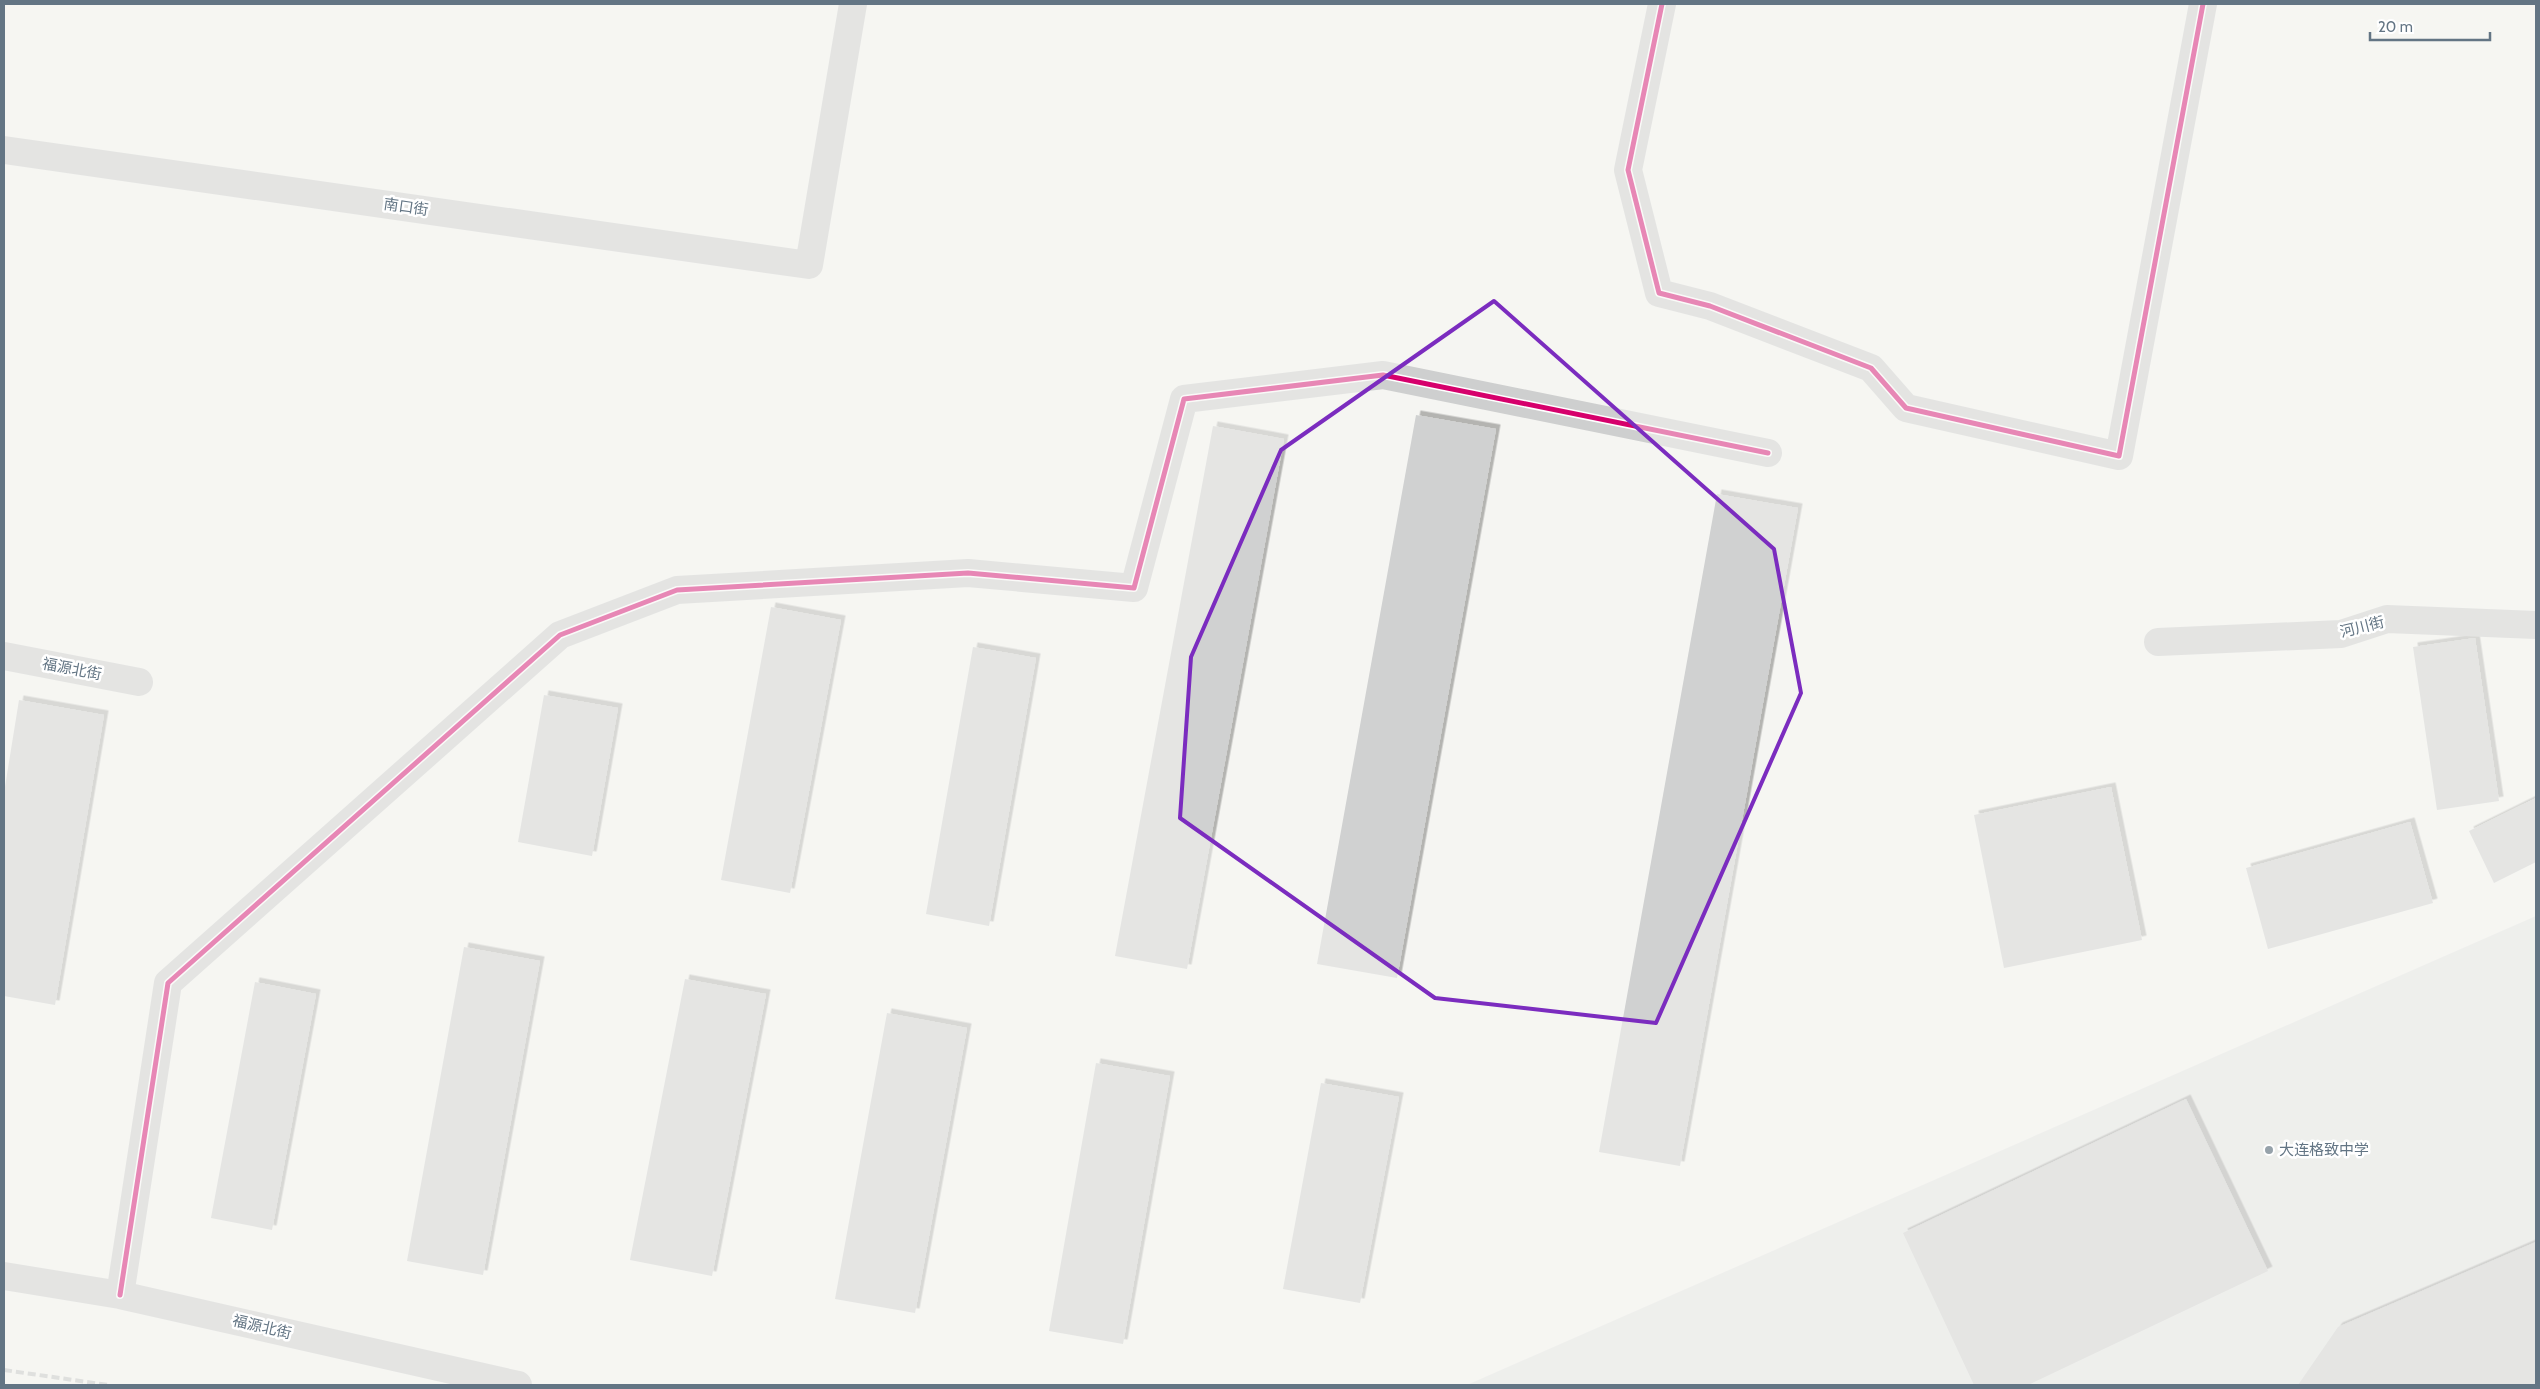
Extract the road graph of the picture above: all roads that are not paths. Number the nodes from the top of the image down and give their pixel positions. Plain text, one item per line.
1 (853, 4) edge
2 (1662, 4) edge
3 (2203, 4) edge
4 (4, 150) edge
5 (1768, 453) dead end
6 (2536, 625) edge
7 (2158, 642) dead end
8 (4, 656) edge
9 (139, 682) dead end
10 (4, 1276) edge
11 (120, 1295) junction
12 (518, 1385) edge

1 - 4 street, 南口街
2 - 3 street
5 - 11 street
6 - 7 street, 河川街
8 - 9 street, 福源北街
10 - 11 street, 福源北街
11 - 12 street, 福源北街

